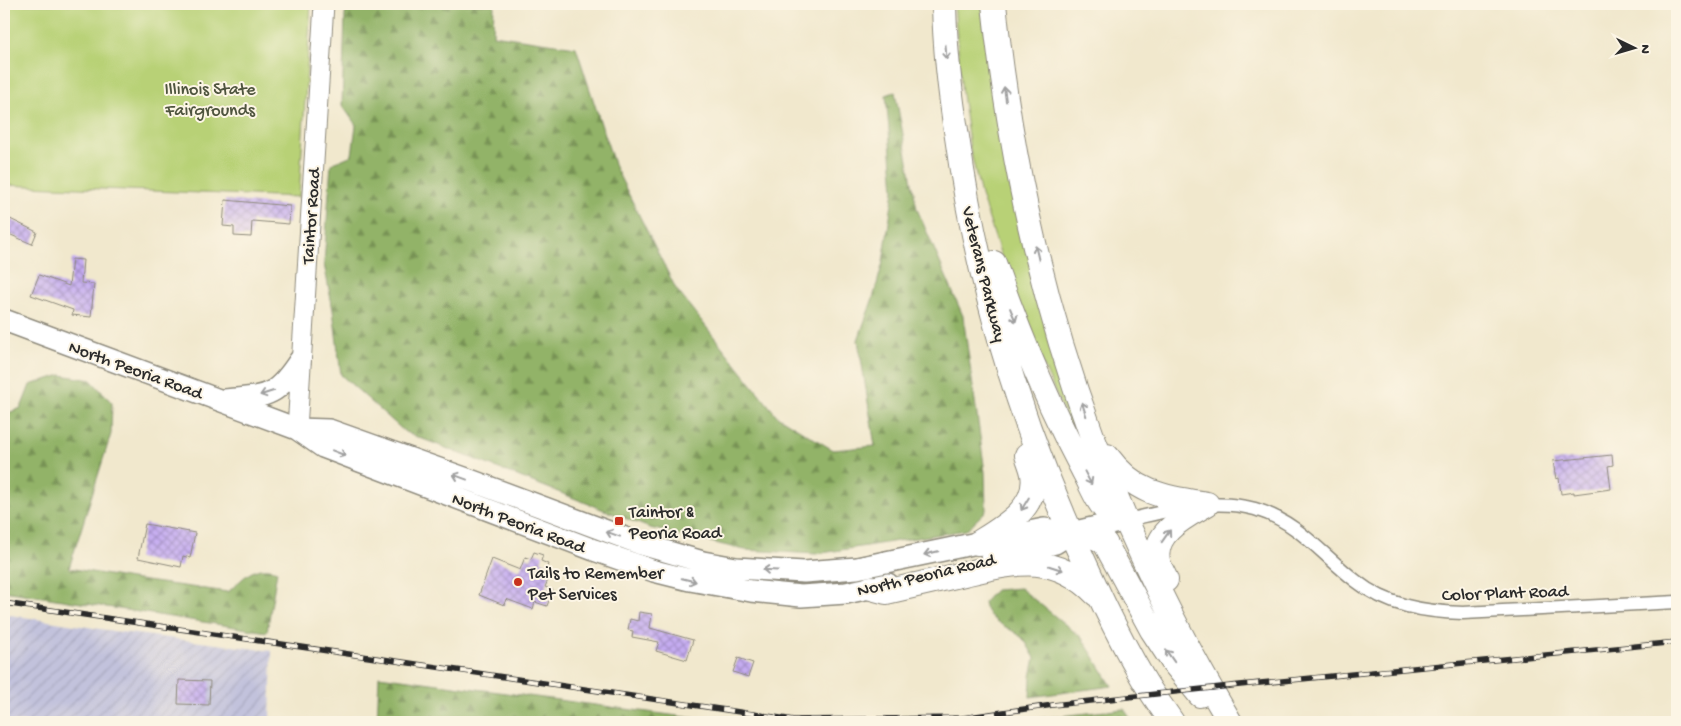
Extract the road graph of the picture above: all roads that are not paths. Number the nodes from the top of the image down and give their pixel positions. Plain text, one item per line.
1 (324, 4) edge
2 (944, 4) edge
3 (994, 4) edge
4 (965, 187) junction
5 (982, 273) junction
6 (4, 320) edge
7 (300, 360) junction
8 (219, 400) junction
9 (297, 429) junction
10 (1092, 436) junction
11 (1207, 504) junction
12 (1127, 520) junction
13 (1071, 533) junction
14 (978, 542) junction
15 (871, 588) junction
16 (1101, 599) junction
17 (1677, 602) edge
18 (1186, 646) junction
19 (1172, 722) edge
20 (1221, 722) edge
21 (1230, 722) edge

1 - 7 main road, Taintor Road
2 -> 4 highway, Veterans Parkway
10 -> 3 highway
4 - 5 highway, Veterans Parkway
4 -> 12 highway
5 - 13 highway, Veterans Parkway
5 -> 14 highway
6 - 8 main road, North Peoria Road
7 -> 8 main road
7 - 9 main road, Taintor Road
8 - 9 main road, North Peoria Road
14 -> 9 main road, North Peoria Road
9 -> 15 main road, North Peoria Road
10 - 11 highway
10 - 12 highway
11 - 12 street, Color Plant Road
11 - 17 street, Color Plant Road
18 -> 11 highway
12 - 13 main road, North Peoria Road
12 - 18 highway
13 - 14 main road, North Peoria Road
13 - 15 main road, North Peoria Road
13 - 16 highway
20 -> 13 highway
15 -> 16 highway
16 - 19 highway
18 - 21 highway

